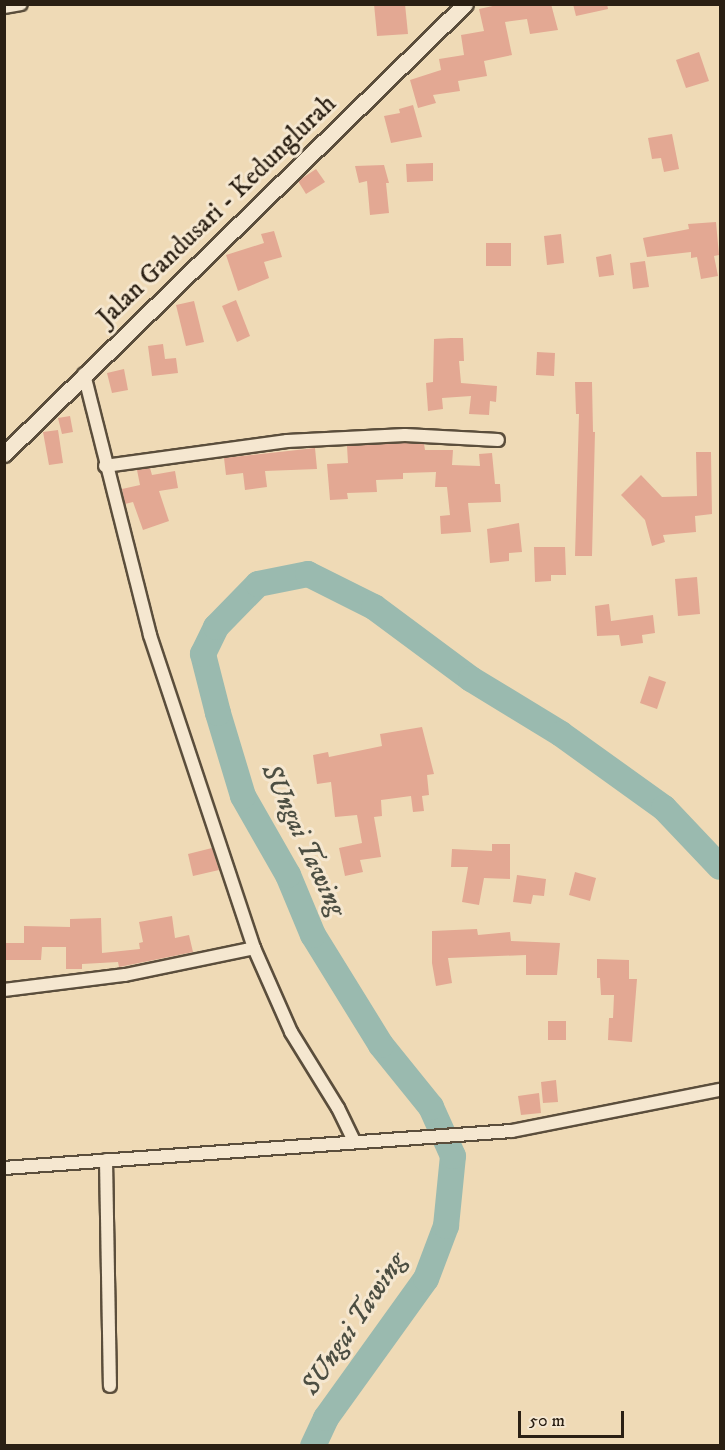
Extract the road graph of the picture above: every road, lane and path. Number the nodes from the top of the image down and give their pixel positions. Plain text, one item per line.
1 (21, 4) edge
2 (465, 4) edge
3 (4, 7) edge
4 (84, 374) junction
5 (498, 440) dead end
6 (4, 454) edge
7 (105, 466) junction
8 (254, 948) junction
9 (4, 990) edge
10 (720, 1090) edge
11 (354, 1141) junction
12 (106, 1160) junction
13 (4, 1168) edge
14 (110, 1386) dead end

1 - 3 street
2 - 4 street, Jalan Gandusari - Kedunglurah
4 - 6 street, Jalan Gandusari - Kedunglurah
4 - 7 street
5 - 7 street
7 - 8 street
8 - 9 street
8 - 11 street
10 - 11 street
11 - 12 street
12 - 13 street
12 - 14 street

